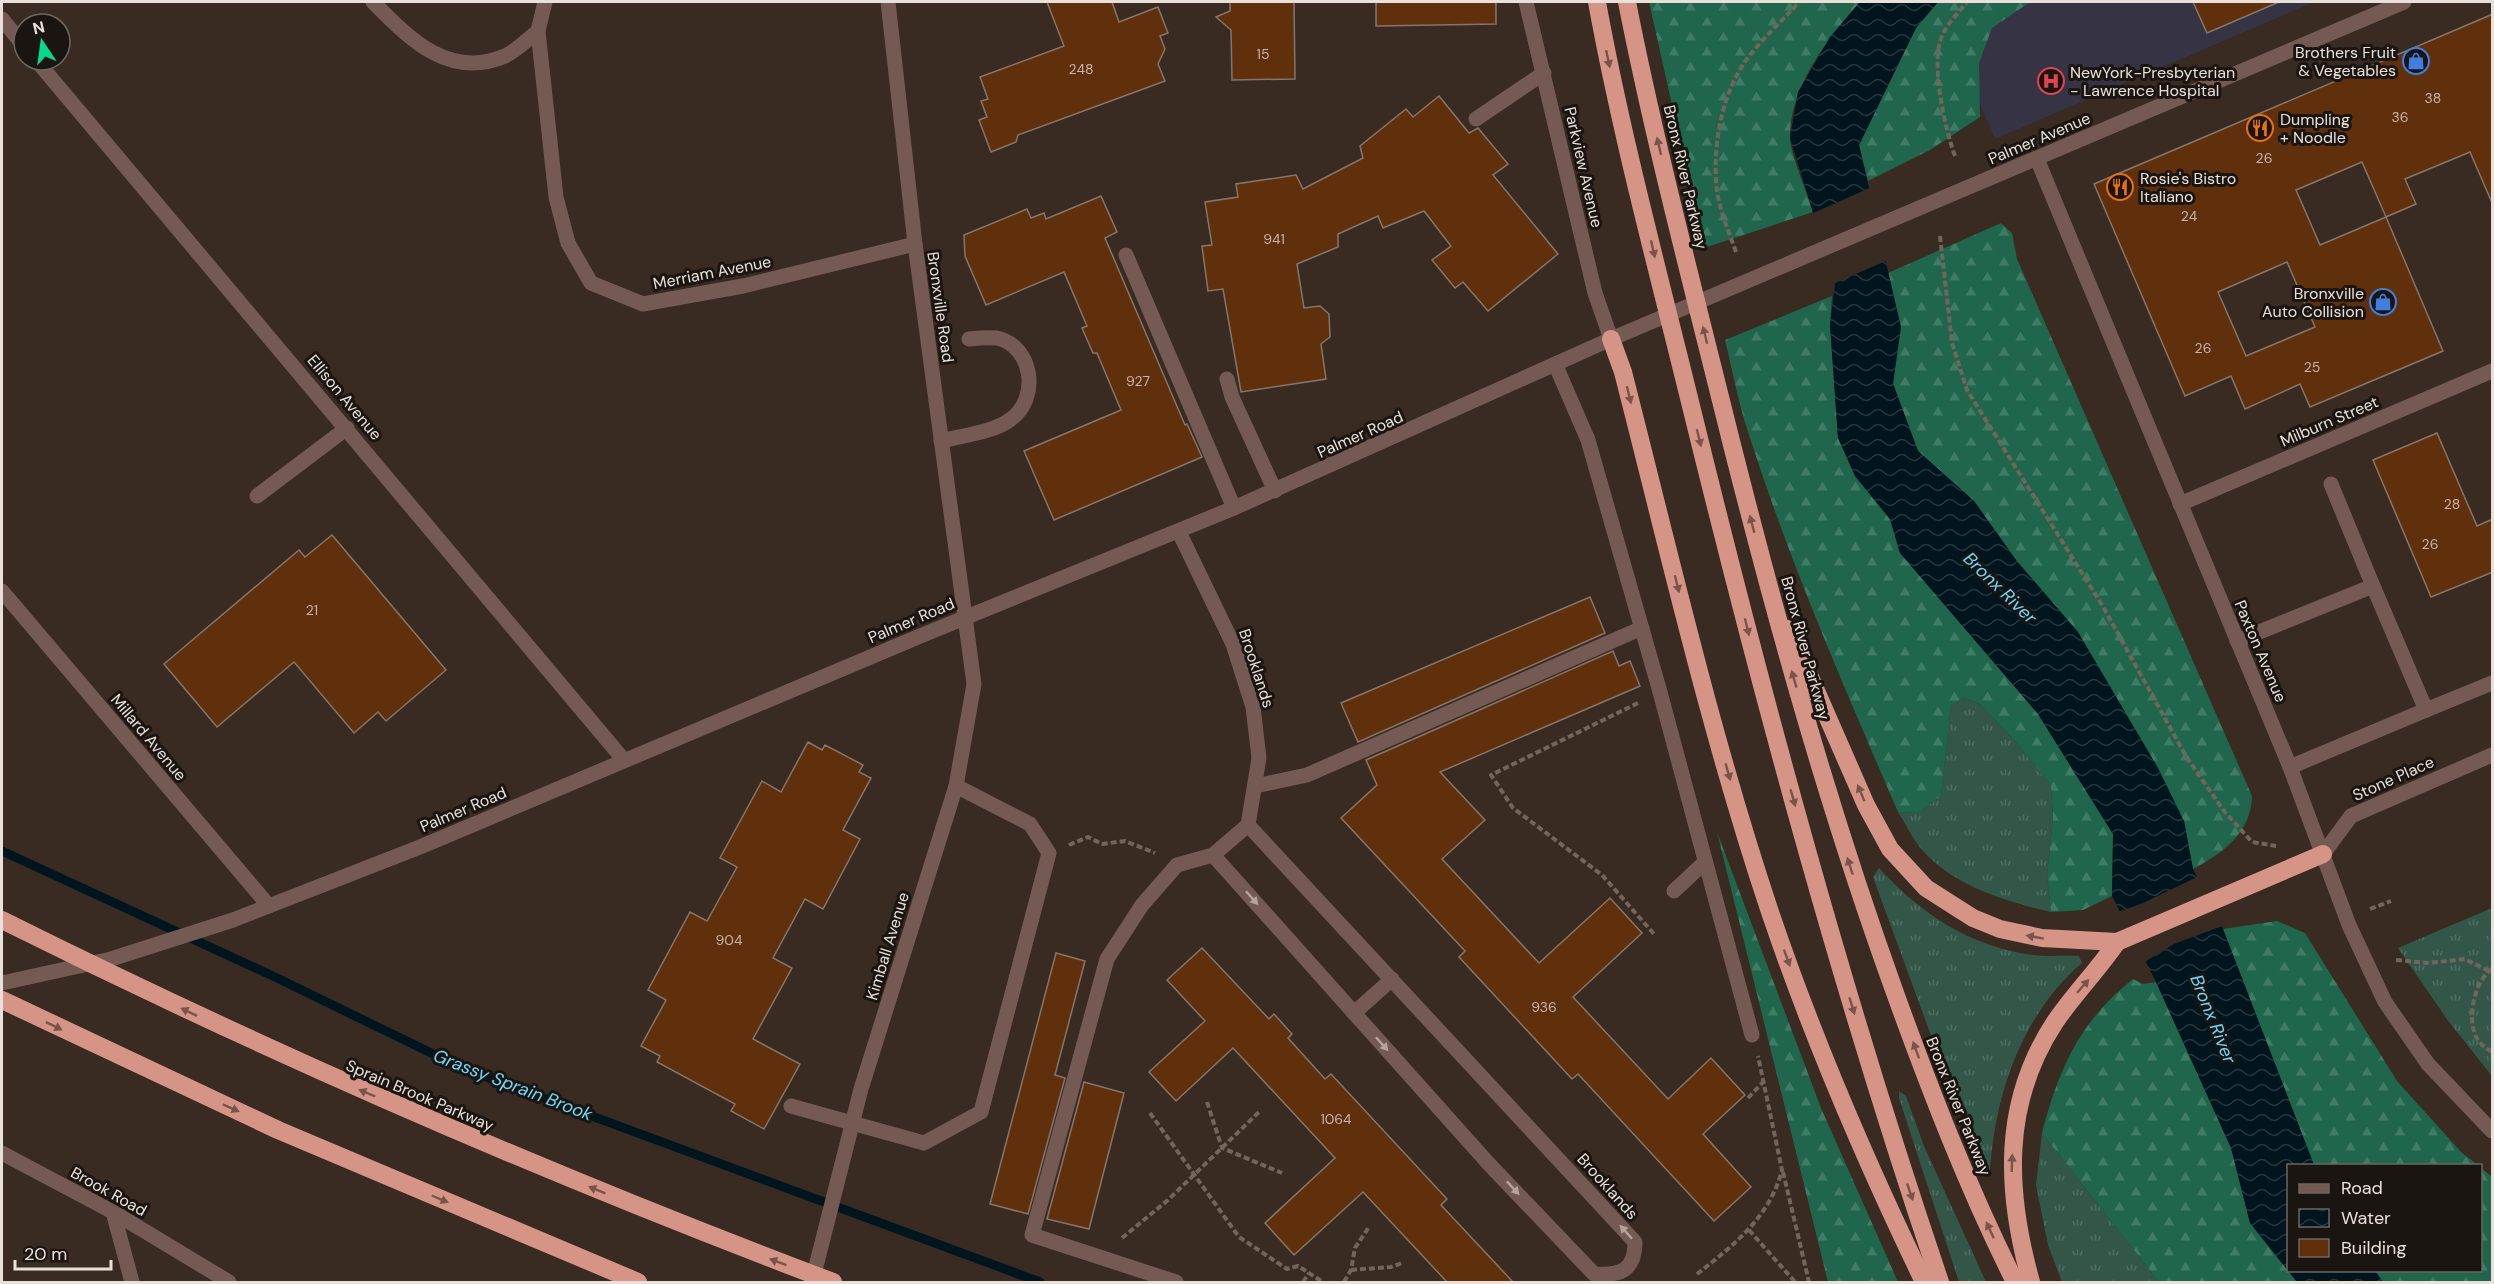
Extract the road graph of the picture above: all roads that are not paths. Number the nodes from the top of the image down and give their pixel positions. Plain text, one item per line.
1 (373, 2) edge
2 (545, 2) edge
3 (888, 2) edge
4 (1526, 2) edge
5 (1597, 2) edge
6 (1627, 2) edge
7 (2404, 2) edge
8 (2, 19) edge
9 (12, 31) edge
10 (538, 31) junction
11 (46, 72) edge
12 (1544, 73) junction
13 (1476, 120) dead end
14 (2037, 159) junction
15 (915, 244) junction
16 (1821, 250) joint
17 (1126, 255) dead end
18 (969, 339) dead end
19 (1611, 339) junction
20 (1556, 366) junction
21 (2493, 371) edge
22 (1227, 379) dead end
23 (347, 428) junction
24 (941, 441) junction
25 (2331, 484) dead end
26 (1275, 491) junction
27 (257, 495) dead end
28 (2180, 504) junction
29 (1234, 508) junction
30 (1179, 532) junction
31 (1767, 581) junction
32 (2373, 586) junction
33 (2, 591) edge
34 (964, 618) junction
35 (1642, 628) junction
36 (2237, 642) junction
37 (2493, 683) edge
38 (2426, 710) junction
39 (2493, 755) edge
40 (623, 759) junction
41 (2290, 767) junction
42 (956, 786) junction
43 (1255, 786) junction
44 (1248, 825) junction
45 (2323, 854) junction
46 (1213, 855) junction
47 (1706, 861) junction
48 (1674, 891) dead end
49 (269, 906) junction
50 (2, 920) edge
51 (2117, 942) junction
52 (1392, 980) junction
53 (2, 983) edge
54 (2, 1000) edge
55 (1354, 1013) junction
56 (1752, 1035) dead end
57 (791, 1106) dead end
58 (2493, 1131) edge
59 (2, 1152) edge
60 (113, 1212) junction
61 (132, 1282) edge
62 (230, 1282) edge
63 (638, 1282) edge
64 (812, 1282) edge
65 (833, 1282) edge
66 (1176, 1282) edge
67 (1924, 1282) edge
68 (1940, 1282) edge
69 (2016, 1282) edge
70 (2031, 1282) edge

1 - 10 street
2 - 10 street, Merriam Avenue
3 - 15 street, Bronxville Road
4 - 12 street, Parkview Avenue
5 -> 68 highway
31 -> 6 highway, Bronx River Parkway
7 - 14 street, Palmer Avenue
8 - 9 street
10 - 15 street, Merriam Avenue
11 - 23 street, Ellison Avenue
12 - 13 street
12 - 19 street, Parkview Avenue
14 - 16 street, Palmer Avenue
14 - 28 street, Paxton Avenue
15 - 24 street, Bronxville Road
16 - 19 street, Palmer Road
17 - 29 street
18 - 24 street
19 - 20 street, Palmer Road
19 -> 67 highway
20 - 26 street, Palmer Road
20 - 35 street
21 - 28 street, Milburn Street
22 - 26 street
23 - 27 street
23 - 40 street, Ellison Avenue
24 - 34 street, Bronxville Road
25 - 32 street
26 - 29 street, Palmer Road
28 - 36 street, Paxton Avenue
29 - 30 street, Palmer Road
30 - 34 street, Palmer Road
30 - 43 street, Brooklands
51 -> 31 highway
69 -> 31 highway, Bronx River Parkway
32 - 36 street
32 - 38 street
33 - 49 street, Millard Avenue
34 - 40 street, Palmer Road
34 - 42 street, Kimball Avenue
35 - 43 street
35 - 47 street
36 - 41 street, Paxton Avenue
37 - 38 street
38 - 41 street
39 - 45 street, Stone Place
40 - 49 street, Palmer Road
41 - 45 street, Paxton Avenue
42 - 57 street
42 - 64 street, Kimball Avenue
43 - 44 street, Brooklands
44 - 46 street
44 - 52 street, Brooklands
45 - 51 highway
45 - 58 street, Paxton Avenue
46 -> 55 street, Brooklands
46 - 66 street
47 - 48 street
47 - 56 street
49 - 53 street, Palmer Road
65 -> 50 highway, Sprain Brook Parkway
70 -> 51 highway
52 - 55 street
55 -> 52 street, Brooklands
54 -> 63 highway
59 - 60 street, Brook Road
60 - 61 street
60 - 62 street, Brook Road

